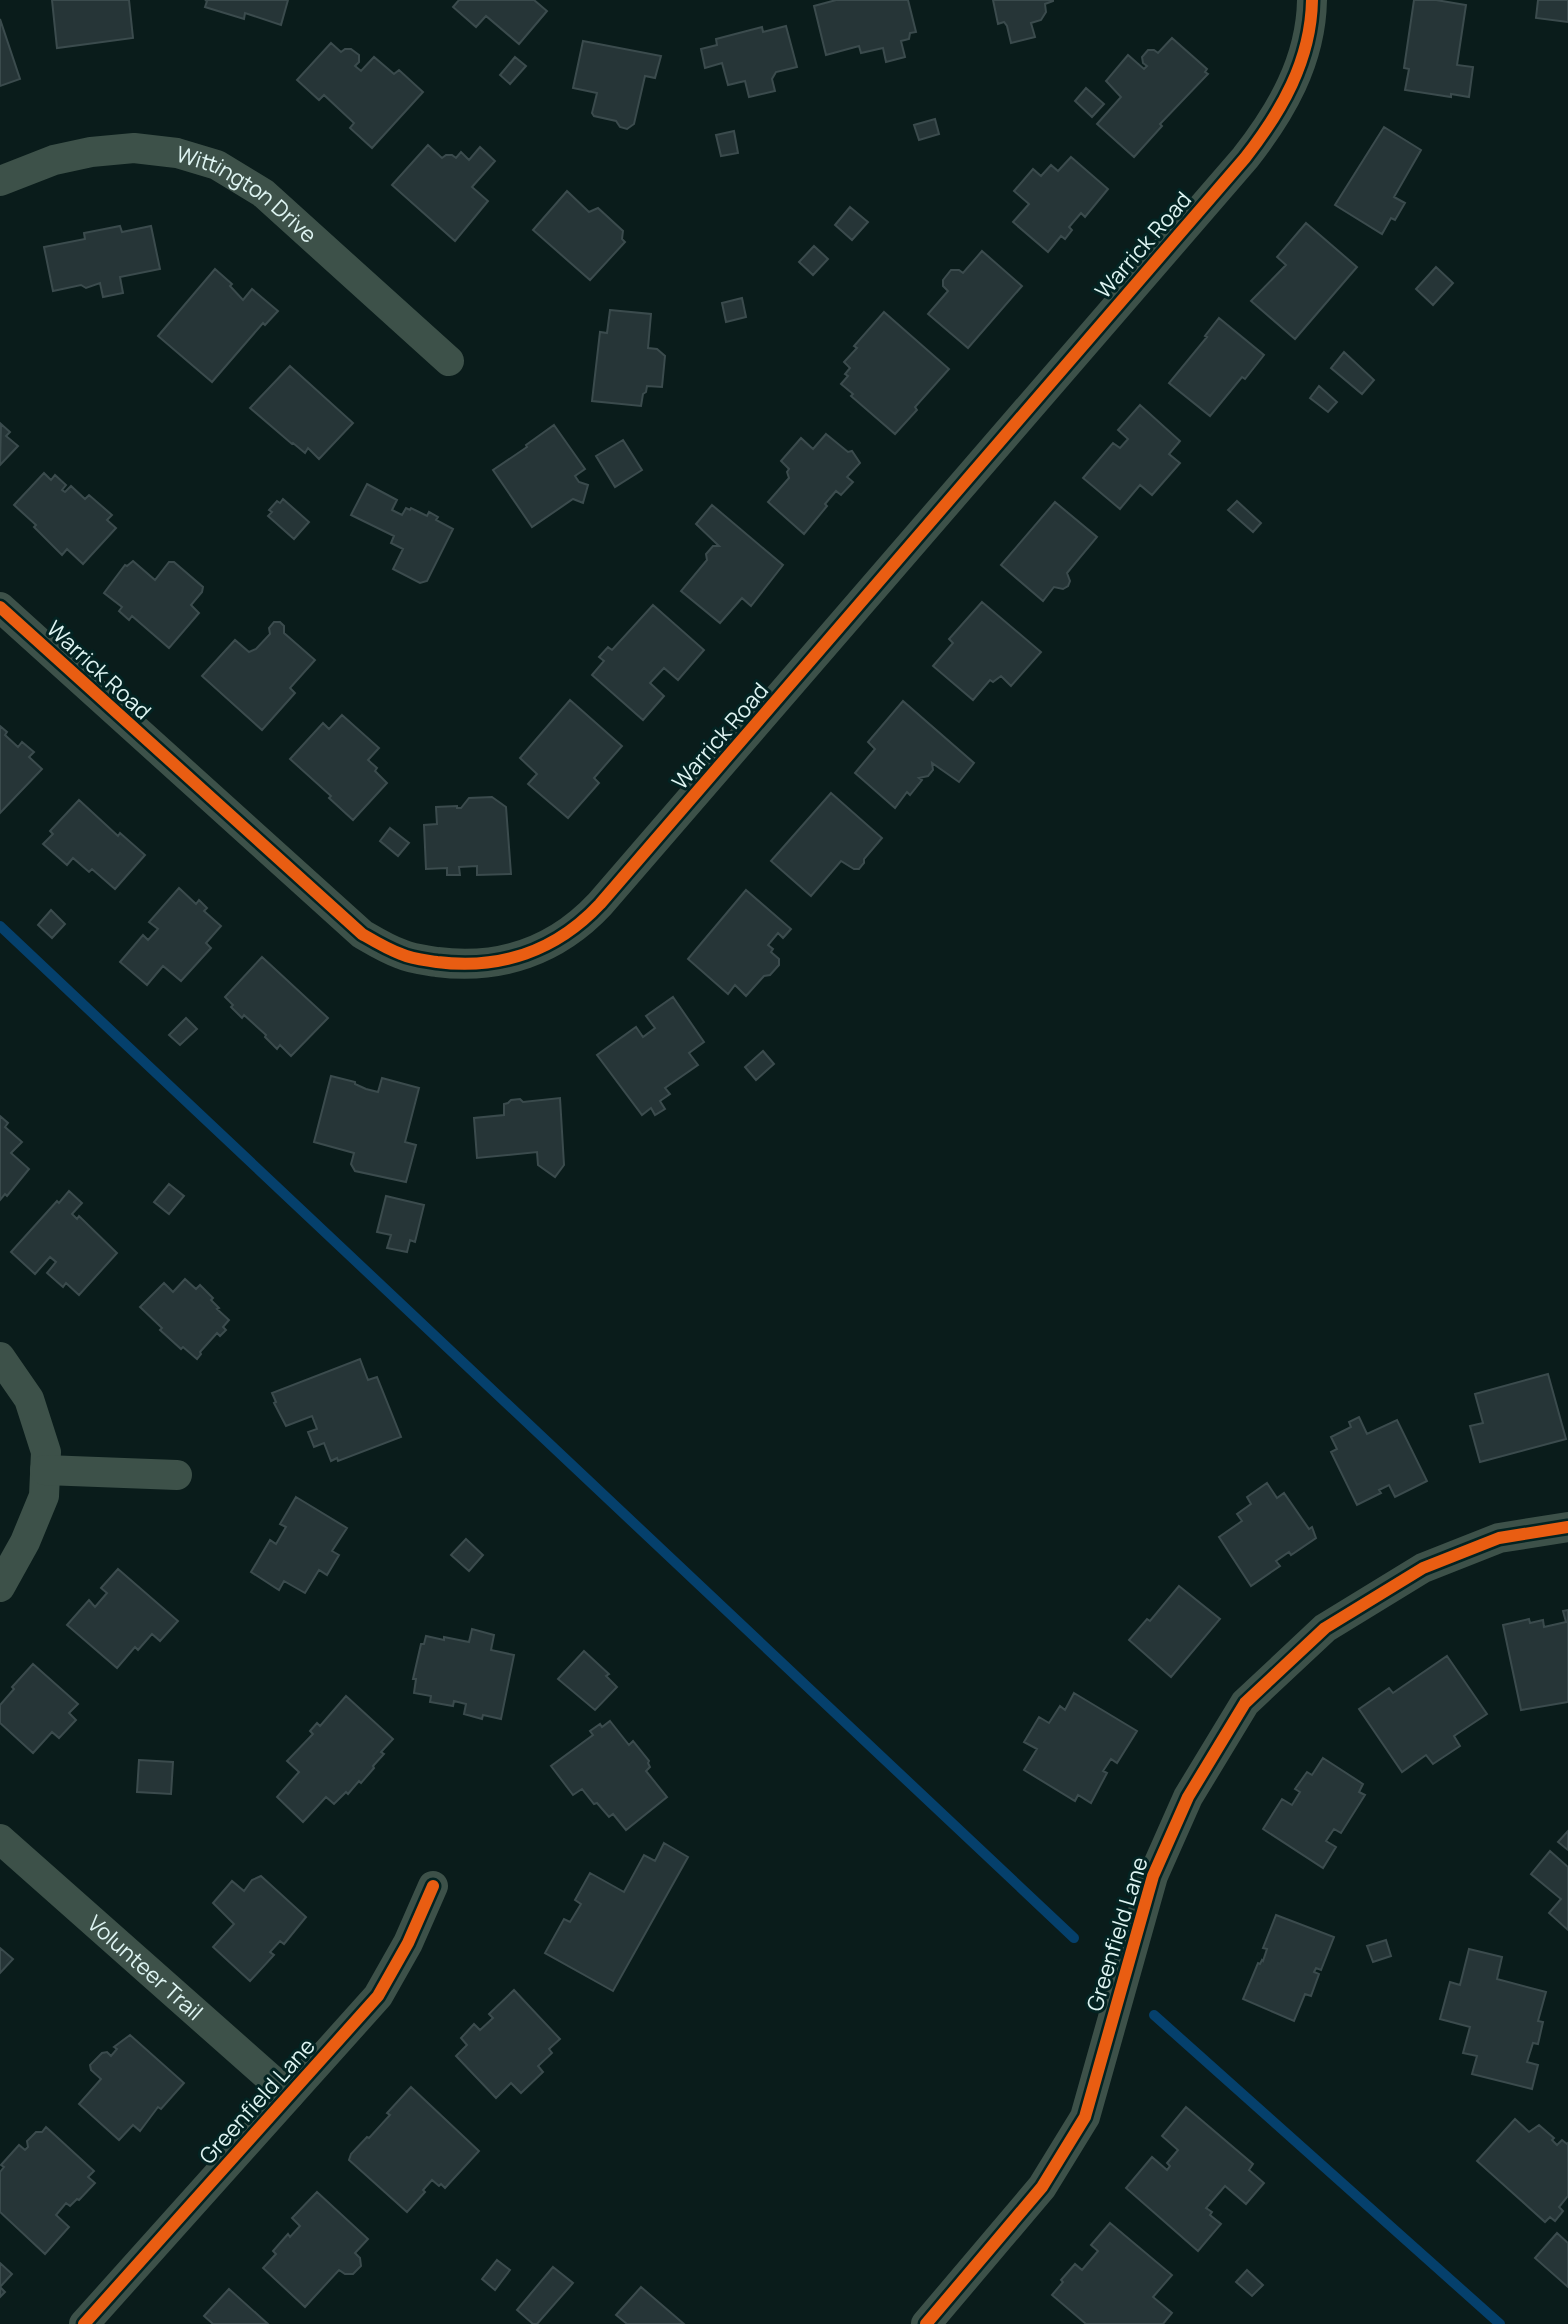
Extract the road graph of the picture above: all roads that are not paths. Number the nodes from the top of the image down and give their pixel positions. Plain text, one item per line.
1 (1312, 0) edge
2 (0, 181) edge
3 (449, 361) dead end
4 (0, 607) edge
5 (0, 1357) edge
6 (45, 1470) junction
7 (177, 1475) dead end
8 (1568, 1527) edge
9 (0, 1587) edge
10 (0, 1839) edge
11 (433, 1886) dead end
12 (289, 2095) junction
13 (84, 2324) edge
14 (926, 2324) edge

1 - 4 street, Warrick Road
2 - 3 street, Wittington Drive
5 - 6 street
6 - 7 street
6 - 9 street
8 - 14 street, Greenfield Lane
10 - 12 street, Volunteer Trail
11 - 12 street, Greenfield Lane
12 - 13 street, Greenfield Lane

